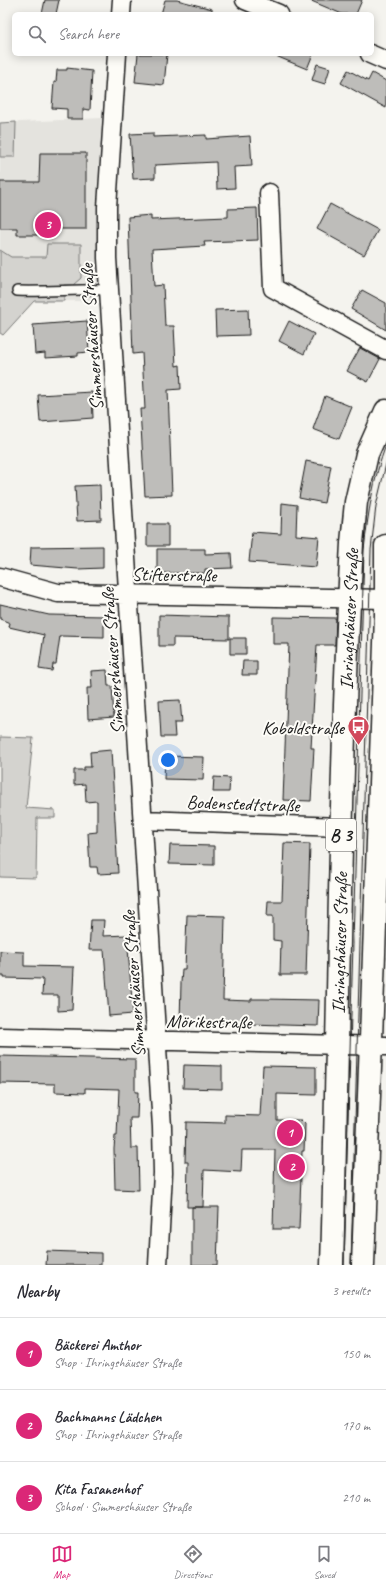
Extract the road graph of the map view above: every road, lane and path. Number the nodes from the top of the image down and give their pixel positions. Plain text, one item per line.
1 (122, 0) edge
2 (245, 0) edge
3 (120, 12) edge
4 (274, 12) edge
5 (117, 56) edge
6 (374, 56) edge
7 (386, 62) edge
8 (269, 193) dead end
9 (109, 290) junction
10 (17, 291) dead end
11 (386, 350) edge
12 (386, 411) edge
13 (386, 546) edge
14 (0, 577) edge
15 (129, 594) junction
16 (349, 598) junction
17 (386, 599) edge
18 (143, 820) junction
19 (382, 823) edge
20 (341, 827) junction
21 (0, 1038) edge
22 (158, 1042) junction
23 (338, 1045) junction
24 (378, 1046) edge
25 (158, 1265) edge
26 (332, 1265) edge
27 (364, 1265) edge

1 - 3 street
2 - 4 street
5 - 9 street, Simmershäuser Straße
6 - 7 street
8 - 11 street
9 - 10 lane
9 - 15 street, Simmershäuser Straße
12 - 16 main road, Ihringshäuser Straße / B 3
13 - 17 main road, Ihringshäuser Straße / B 3
14 - 15 street, Stifterstraße
15 - 16 street, Stifterstraße
15 - 18 street, Simmershäuser Straße
16 - 17 street
16 - 20 main road, Ihringshäuser Straße / B 3
17 - 19 main road, Ihringshäuser Straße / B 3
18 - 20 street, Bodenstedtstraße
18 - 22 street, Simmershäuser Straße
19 - 24 main road, Ihringshäuser Straße / B 3
20 - 23 main road, Ihringshäuser Straße / B 3
21 - 22 street, Mörikestraße
22 - 23 street, Mörikestraße
22 - 25 street, Simmershäuser Straße
23 - 24 street, Mörikestraße
23 - 26 main road, Ihringshäuser Straße / B 3
24 - 27 main road, Ihringshäuser Straße / B 3

